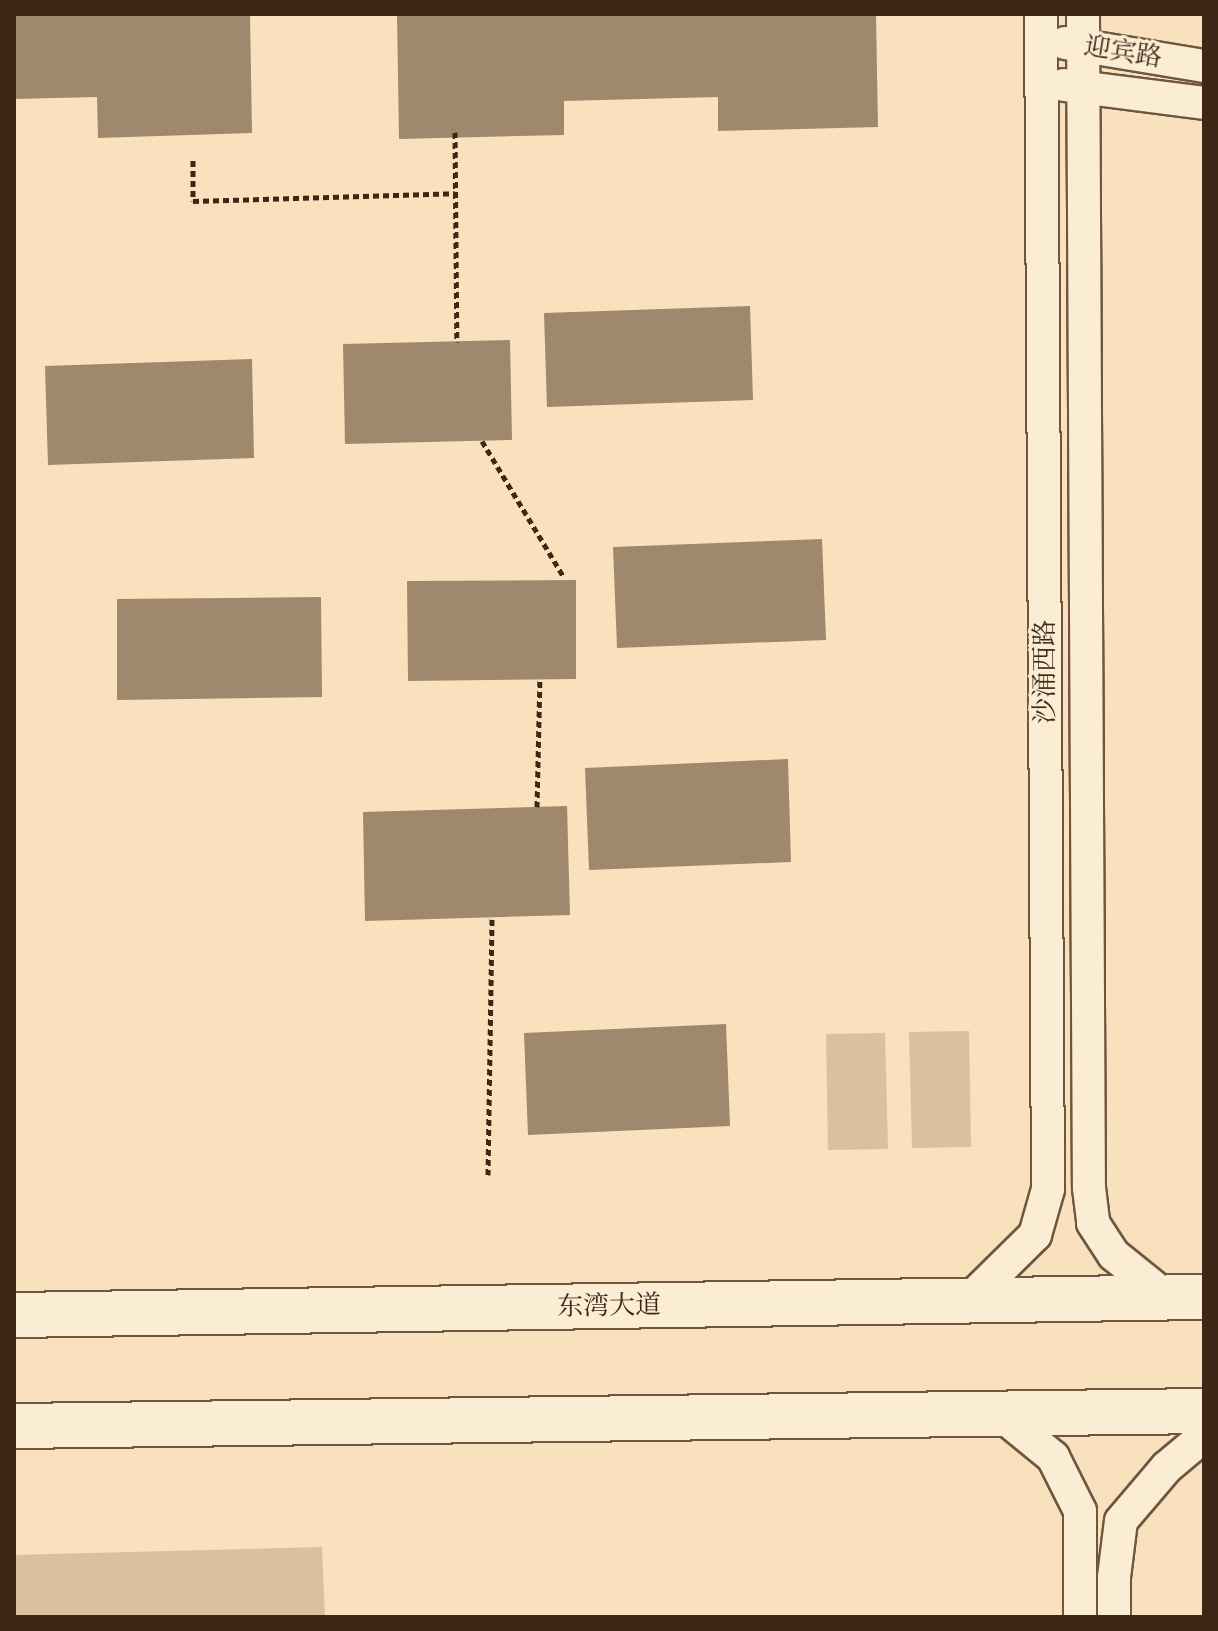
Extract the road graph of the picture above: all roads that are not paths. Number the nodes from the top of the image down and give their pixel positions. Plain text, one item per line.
1 (1083, 14) edge
2 (1041, 26) edge
3 (1083, 46) junction
4 (1204, 66) edge
5 (1041, 83) junction
6 (1083, 87) junction
7 (1204, 103) edge
8 (1185, 1297) edge
9 (969, 1300) junction
10 (14, 1315) edge
11 (1204, 1411) edge
12 (999, 1413) junction
13 (14, 1426) edge
14 (1204, 1436) edge
15 (1080, 1617) edge
16 (1114, 1617) edge

1 - 3 street, 沙涌西路
2 - 3 street, 迎宾路
2 - 5 street, 沙涌西路
3 - 4 street, 迎宾路
3 - 6 street, 沙涌西路
5 - 6 street, 迎宾路
5 - 9 street, 沙涌西路
6 - 7 street, 迎宾路
6 - 8 street, 沙涌西路
8 - 9 main road, 东湾大道
9 - 10 main road, 东湾大道
11 - 12 main road
12 - 13 main road
12 - 15 street
14 - 16 street

